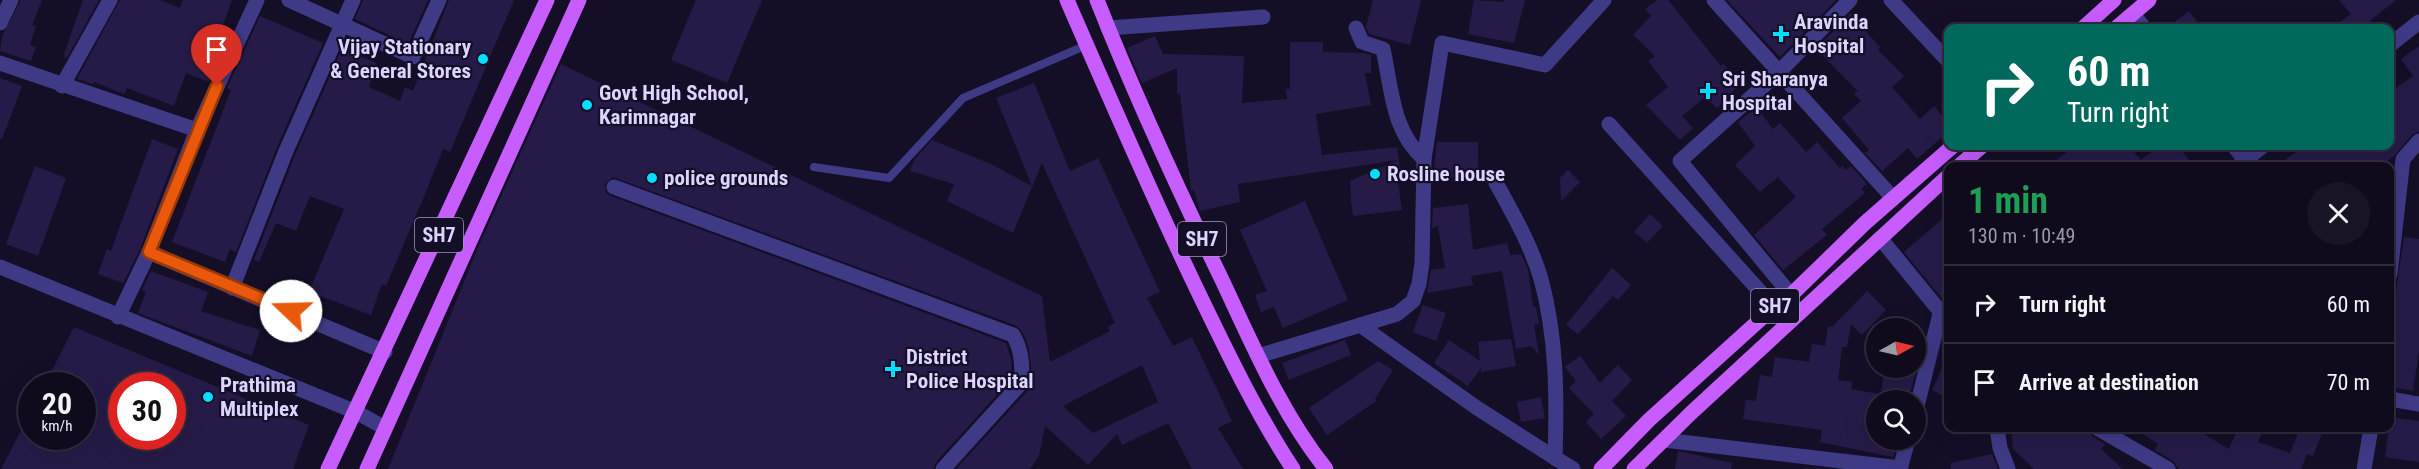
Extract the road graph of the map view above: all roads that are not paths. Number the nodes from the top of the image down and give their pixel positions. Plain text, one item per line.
1 (11, 0) edge
2 (110, 0) edge
3 (257, 0) edge
4 (289, 0) edge
5 (353, 0) edge
6 (439, 0) edge
7 (547, 0) edge
8 (579, 0) edge
9 (1067, 0) edge
10 (1097, 0) edge
11 (1604, 0) edge
12 (1714, 0) edge
13 (1850, 0) edge
14 (1891, 0) edge
15 (2114, 0) edge
16 (2149, 0) edge
17 (2133, 14) junction
18 (1263, 17) dead end
19 (2419, 22) edge
20 (0, 23) edge
21 (2087, 24) edge
22 (2121, 24) edge
23 (2141, 24) edge
24 (342, 25) junction
25 (1108, 28) junction
26 (1356, 28) dead end
27 (2394, 42) edge
28 (1087, 45) junction
29 (1944, 57) edge
30 (0, 63) edge
31 (1778, 73) junction
32 (62, 86) junction
33 (1608, 124) dead end
34 (197, 129) junction
35 (2419, 141) edge
36 (1948, 150) edge
37 (1977, 150) edge
38 (2258, 150) edge
39 (1424, 159) junction
40 (2403, 159) junction
41 (1964, 162) edge
42 (2242, 162) edge
43 (2394, 166) edge
44 (814, 167) dead end
45 (1944, 180) edge
46 (1496, 183) dead end
47 (614, 187) dead end
48 (1893, 198) junction
49 (1880, 238) junction
50 (2394, 239) edge
51 (149, 252) junction
52 (0, 267) edge
53 (232, 288) junction
54 (1791, 295) junction
55 (1774, 306) junction
56 (118, 317) junction
57 (1944, 317) edge
58 (1360, 325) junction
59 (385, 352) junction
60 (1258, 356) junction
61 (1922, 390) edge
62 (2394, 400) edge
63 (2419, 404) edge
64 (356, 412) junction
65 (385, 428) junction
66 (1998, 432) edge
67 (2104, 432) edge
68 (2370, 432) edge
69 (1664, 440) junction
70 (1905, 450) edge
71 (1555, 458) junction
72 (328, 469) edge
73 (367, 469) edge
74 (942, 469) edge
75 (1293, 469) edge
76 (1326, 469) edge
77 (1574, 469) edge
78 (1601, 469) edge
79 (1634, 469) edge
80 (1900, 469) edge
81 (2008, 469) edge
82 (2168, 469) edge
83 (2364, 469) edge

1 - 20 street
2 - 32 street
3 - 34 street
4 - 24 street
5 - 24 street
6 - 24 street
7 - 59 main road, SH7
8 - 65 main road, SH7
9 - 28 main road, SH7
10 - 25 main road, SH7
11 - 39 street
12 - 31 street
13 - 31 street
14 - 29 street
15 - 21 main road
16 - 17 main road
17 - 22 main road
17 - 23 street
18 - 25 street
19 - 27 street
24 - 53 street
25 - 60 main road, SH7
26 - 39 street
28 - 44 lane
28 - 75 main road, SH7
30 - 32 street
31 - 48 street
31 - 54 street
32 - 34 street
33 - 55 street
34 - 51 street
35 - 40 street
36 - 48 main road, SH7
37 - 41 main road
38 - 42 street
39 - 58 street
40 - 43 street
40 - 50 street
45 - 49 main road, SH7
46 - 71 street
47 - 74 street
48 - 54 main road, SH7
49 - 57 street
49 - 69 main road, SH7
51 - 53 street
51 - 56 street
52 - 56 street
53 - 59 street
54 - 55 main road, SH7
55 - 78 main road, SH7
56 - 64 street
57 - 61 street
58 - 60 street
58 - 71 street
59 - 64 main road, SH7
60 - 76 main road, SH7
62 - 63 street
64 - 65 street
64 - 72 main road, SH7
65 - 73 main road, SH7
66 - 81 street
67 - 82 street
68 - 83 street
69 - 79 main road, SH7
69 - 80 street
70 - 80 street
71 - 77 street

